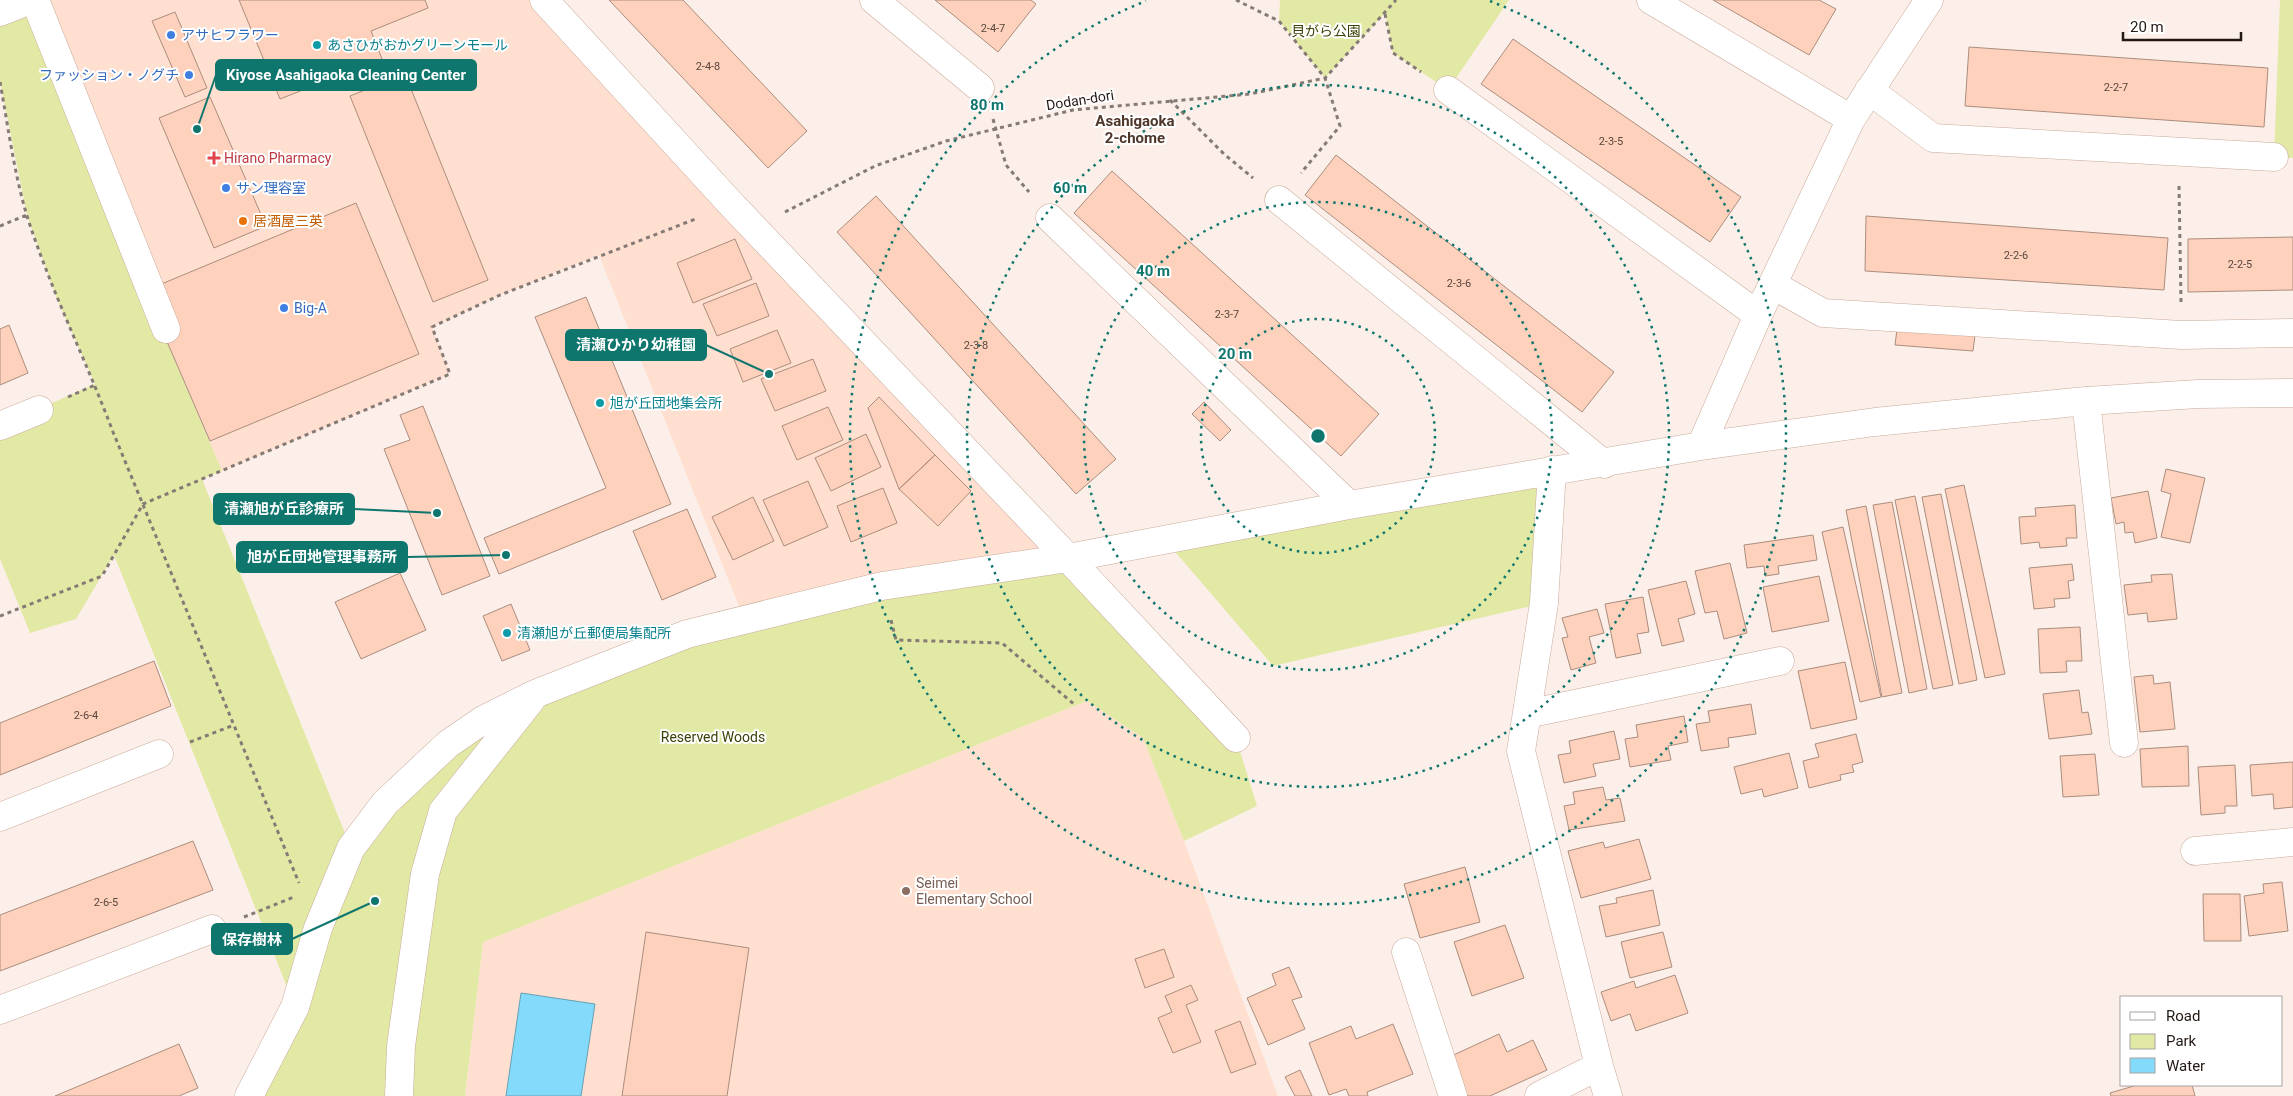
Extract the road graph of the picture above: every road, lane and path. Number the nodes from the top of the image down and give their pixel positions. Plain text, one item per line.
1 (30, 0) edge
2 (35, 0) edge
3 (544, 0) edge
4 (874, 0) edge
5 (1236, 0) edge
6 (1396, 0) edge
7 (1651, 0) edge
8 (1929, 0) edge
9 (0, 12) edge
10 (1385, 13) junction
11 (1325, 78) junction
12 (0, 82) edge
13 (980, 88) joint
14 (1448, 90) joint
15 (1869, 90) junction
16 (1170, 100) junction
17 (1851, 119) junction
18 (997, 129) junction
19 (2179, 153) junction
20 (2274, 158) dead end
21 (1279, 200) junction
22 (732, 205) junction
23 (27, 215) junction
24 (1050, 218) joint
25 (0, 226) edge
26 (753, 228) junction
27 (1773, 285) junction
28 (1758, 315) junction
29 (166, 329) dead end
30 (2293, 334) edge
31 (2181, 335) junction
32 (2293, 393) edge
33 (2086, 401) junction
34 (39, 410) dead end
35 (0, 426) edge
36 (1701, 446) junction
37 (1604, 464) junction
38 (1552, 470) junction
39 (143, 504) junction
40 (1349, 505) junction
41 (1068, 558) junction
42 (882, 586) junction
43 (0, 616) edge
44 (1780, 661) dead end
45 (535, 694) junction
46 (1075, 705) dead end
47 (1527, 714) junction
48 (234, 725) junction
49 (1236, 738) dead end
50 (2124, 743) dead end
51 (159, 754) joint
52 (0, 817) edge
53 (2293, 842) edge
54 (2195, 851) dead end
55 (304, 893) junction
56 (318, 928) junction
57 (212, 929) joint
58 (1406, 952) dead end
59 (0, 1010) edge
60 (1599, 1066) junction
61 (248, 1096) edge
62 (399, 1096) edge
63 (1453, 1096) edge
64 (1539, 1096) edge
65 (1608, 1096) edge

1 - 9 street
2 - 29 street
3 - 22 street
4 - 13 street
5 - 11 path
6 - 10 path
7 - 17 street
8 - 15 street
10 - 11 path
10 - 14 path
11 - 16 path, Dodan-dori
11 - 21 path
12 - 23 path
13 - 18 path
14 - 28 street
15 - 17 street
15 - 19 street
16 - 18 path, Dodan-dori
16 - 21 path
17 - 27 street
18 - 24 path
18 - 26 path, Dodan-dori
19 - 20 street
19 - 31 path
21 - 37 street
22 - 26 street
22 - 39 path
23 - 25 path
23 - 39 path
24 - 40 street
26 - 41 street
27 - 28 street
27 - 31 street
28 - 36 street
30 - 31 street
32 - 33 street
33 - 36 street
33 - 50 street
34 - 35 street
36 - 37 street
37 - 38 street
38 - 40 street
38 - 47 street
39 - 43 path
39 - 48 path
40 - 41 street
41 - 42 street
41 - 49 street
42 - 45 street
42 - 46 path
44 - 47 street
45 - 56 street
45 - 62 street
47 - 60 street
48 - 51 path
48 - 55 path
51 - 52 street
53 - 54 street
55 - 56 path
55 - 57 path
56 - 61 street
57 - 59 street
58 - 63 street
60 - 64 street
60 - 65 street

